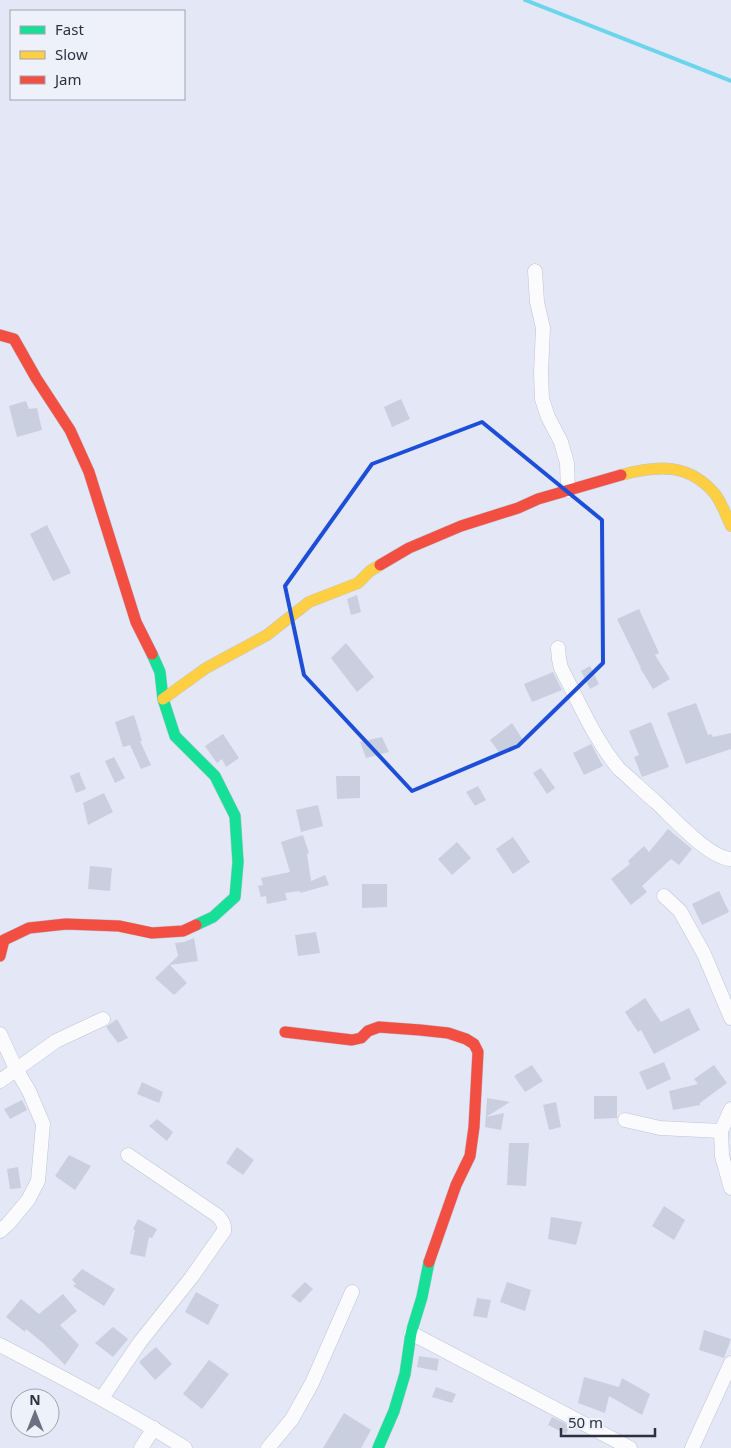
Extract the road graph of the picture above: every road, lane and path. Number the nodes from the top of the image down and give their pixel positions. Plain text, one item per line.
1 (535, 271) dead end
2 (0, 335) edge
3 (568, 490) junction
4 (731, 526) edge
5 (558, 648) dead end
6 (163, 699) junction
7 (731, 859) edge
8 (664, 896) dead end
9 (2, 936) edge
10 (0, 956) edge
11 (731, 1018) edge
12 (103, 1019) dead end
13 (285, 1032) dead end
14 (0, 1034) edge
15 (16, 1069) junction
16 (0, 1081) edge
17 (731, 1109) edge
18 (625, 1120) dead end
19 (721, 1131) junction
20 (128, 1155) dead end
21 (731, 1188) edge
22 (0, 1231) edge
23 (352, 1292) dead end
24 (411, 1333) junction
25 (0, 1345) edge
26 (731, 1362) edge
27 (102, 1398) junction
28 (154, 1428) junction
29 (141, 1448) edge
30 (185, 1448) edge
31 (268, 1448) edge
32 (378, 1448) edge
33 (630, 1448) edge
34 (692, 1448) edge

1 - 3 street
2 - 6 street
3 - 4 street
3 - 6 street
5 - 7 street
6 - 9 street
8 - 11 street
9 - 10 street
12 - 15 street
13 - 24 street
14 - 15 street
15 - 16 street
15 - 22 street
17 - 19 street
18 - 19 street
19 - 21 street
20 - 27 street
23 - 31 street
24 - 32 street
24 - 33 street
25 - 27 street
26 - 34 street
27 - 28 street
28 - 29 street
28 - 30 street

